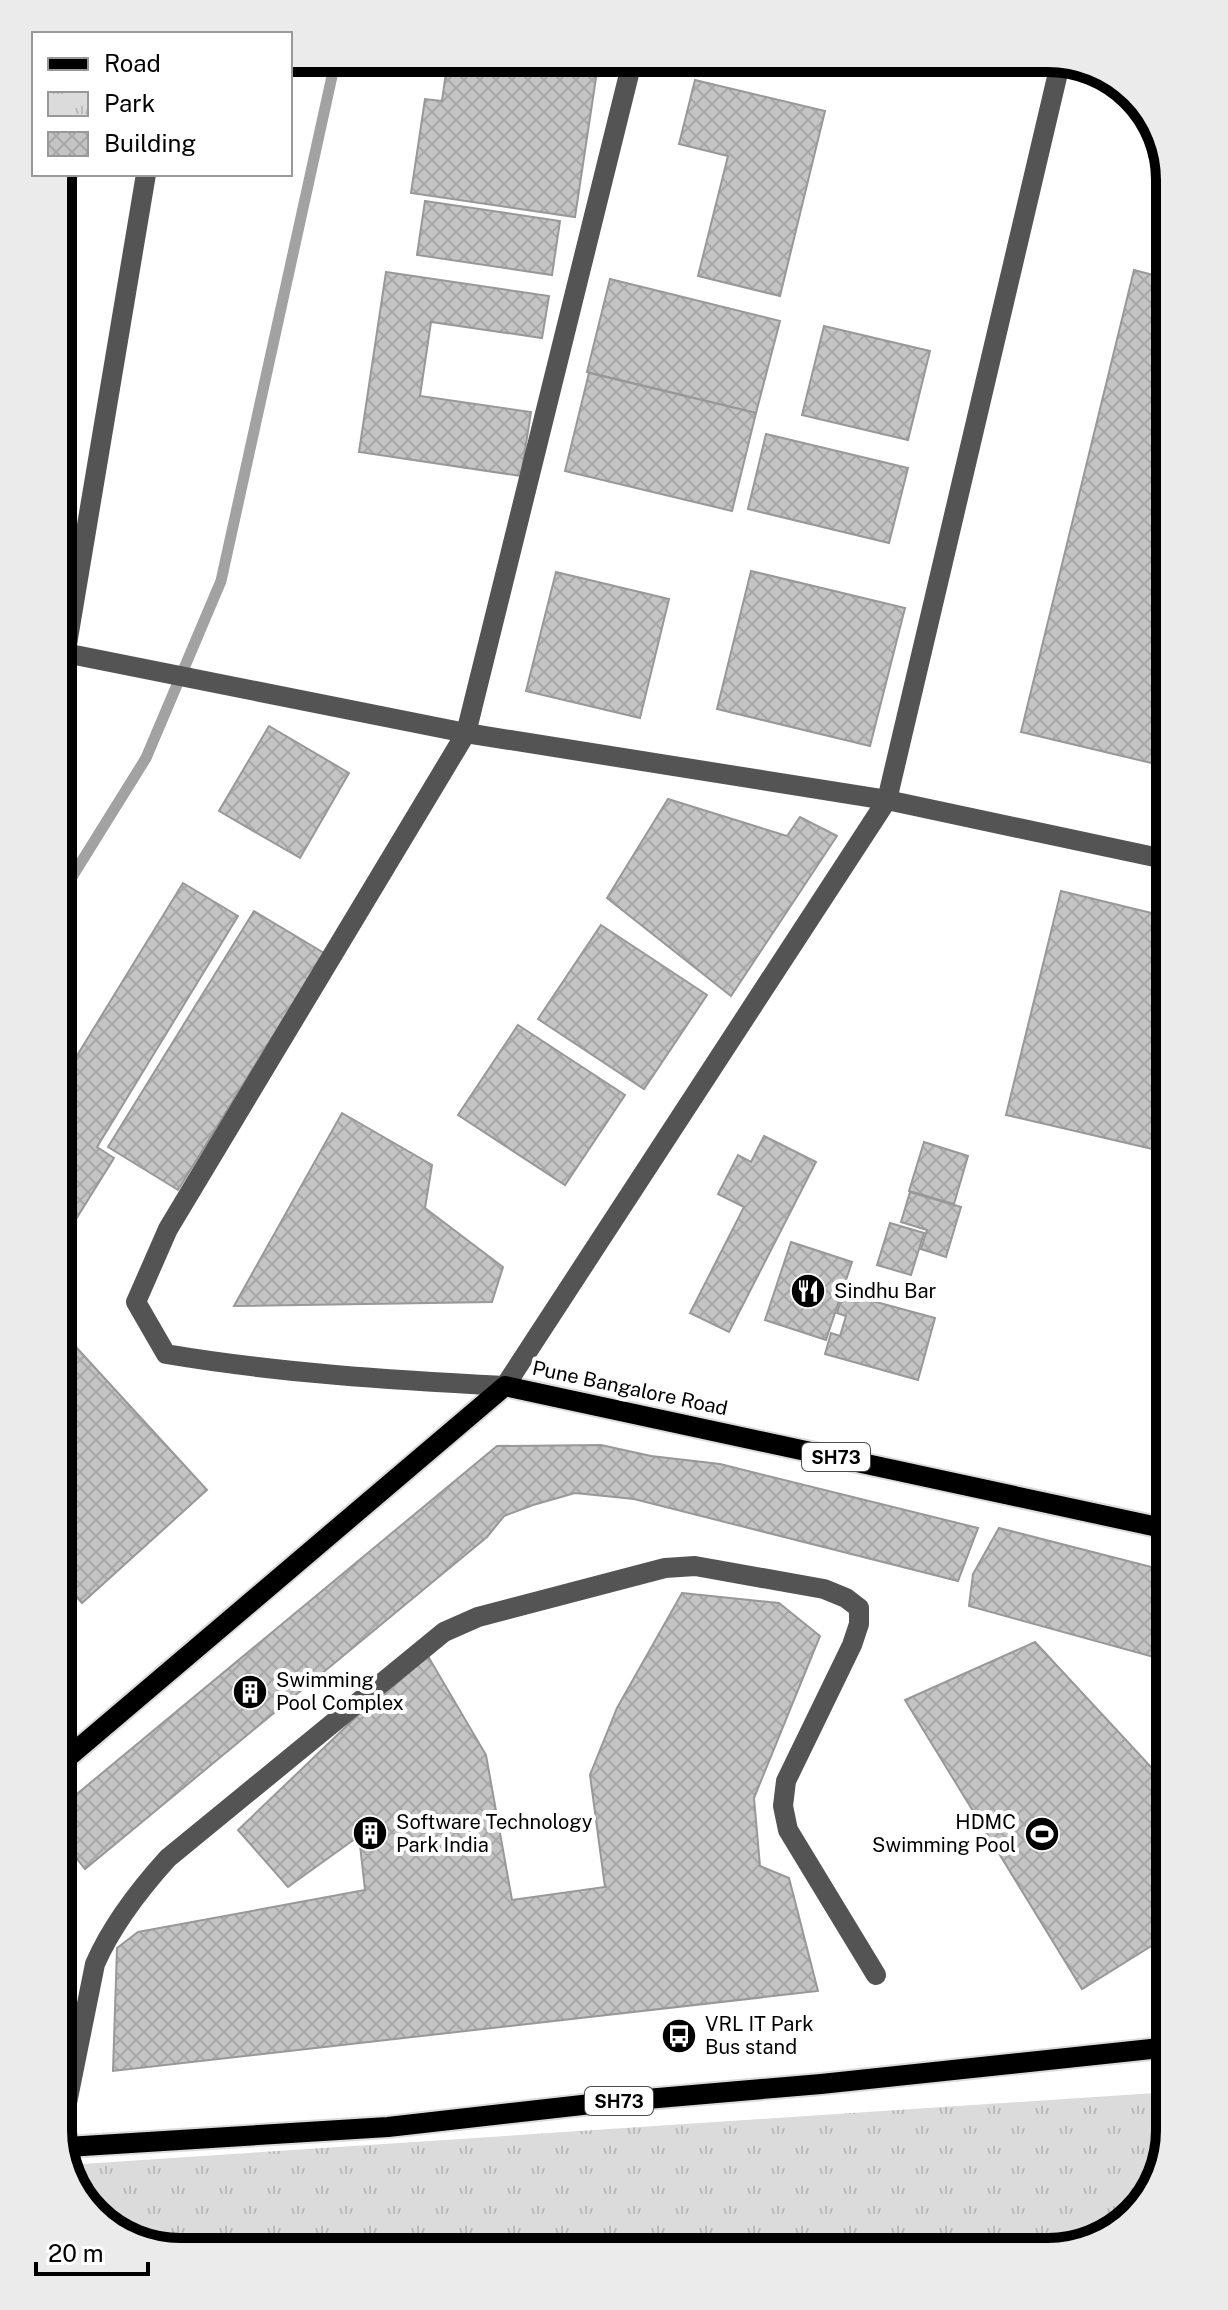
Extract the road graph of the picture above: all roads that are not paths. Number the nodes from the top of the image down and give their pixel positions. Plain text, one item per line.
1 (630, 72) edge
2 (1058, 72) edge
3 (146, 176) edge
4 (72, 600) edge
5 (72, 654) edge
6 (466, 733) junction
7 (887, 800) junction
8 (1156, 857) edge
9 (505, 1386) junction
10 (1156, 1527) edge
11 (72, 1754) edge
12 (876, 1975) dead end
13 (1156, 2048) edge
14 (72, 2078) edge
15 (74, 2147) edge

1 - 6 street
2 - 7 street
3 - 4 street
5 - 6 street
6 - 7 street
6 - 9 street
7 - 8 street
7 - 9 street
9 - 10 main road, Pune Bangalore Road / SH73
9 - 11 main road, Pune Bangalore Road
12 - 14 street
13 - 15 main road, SH73

